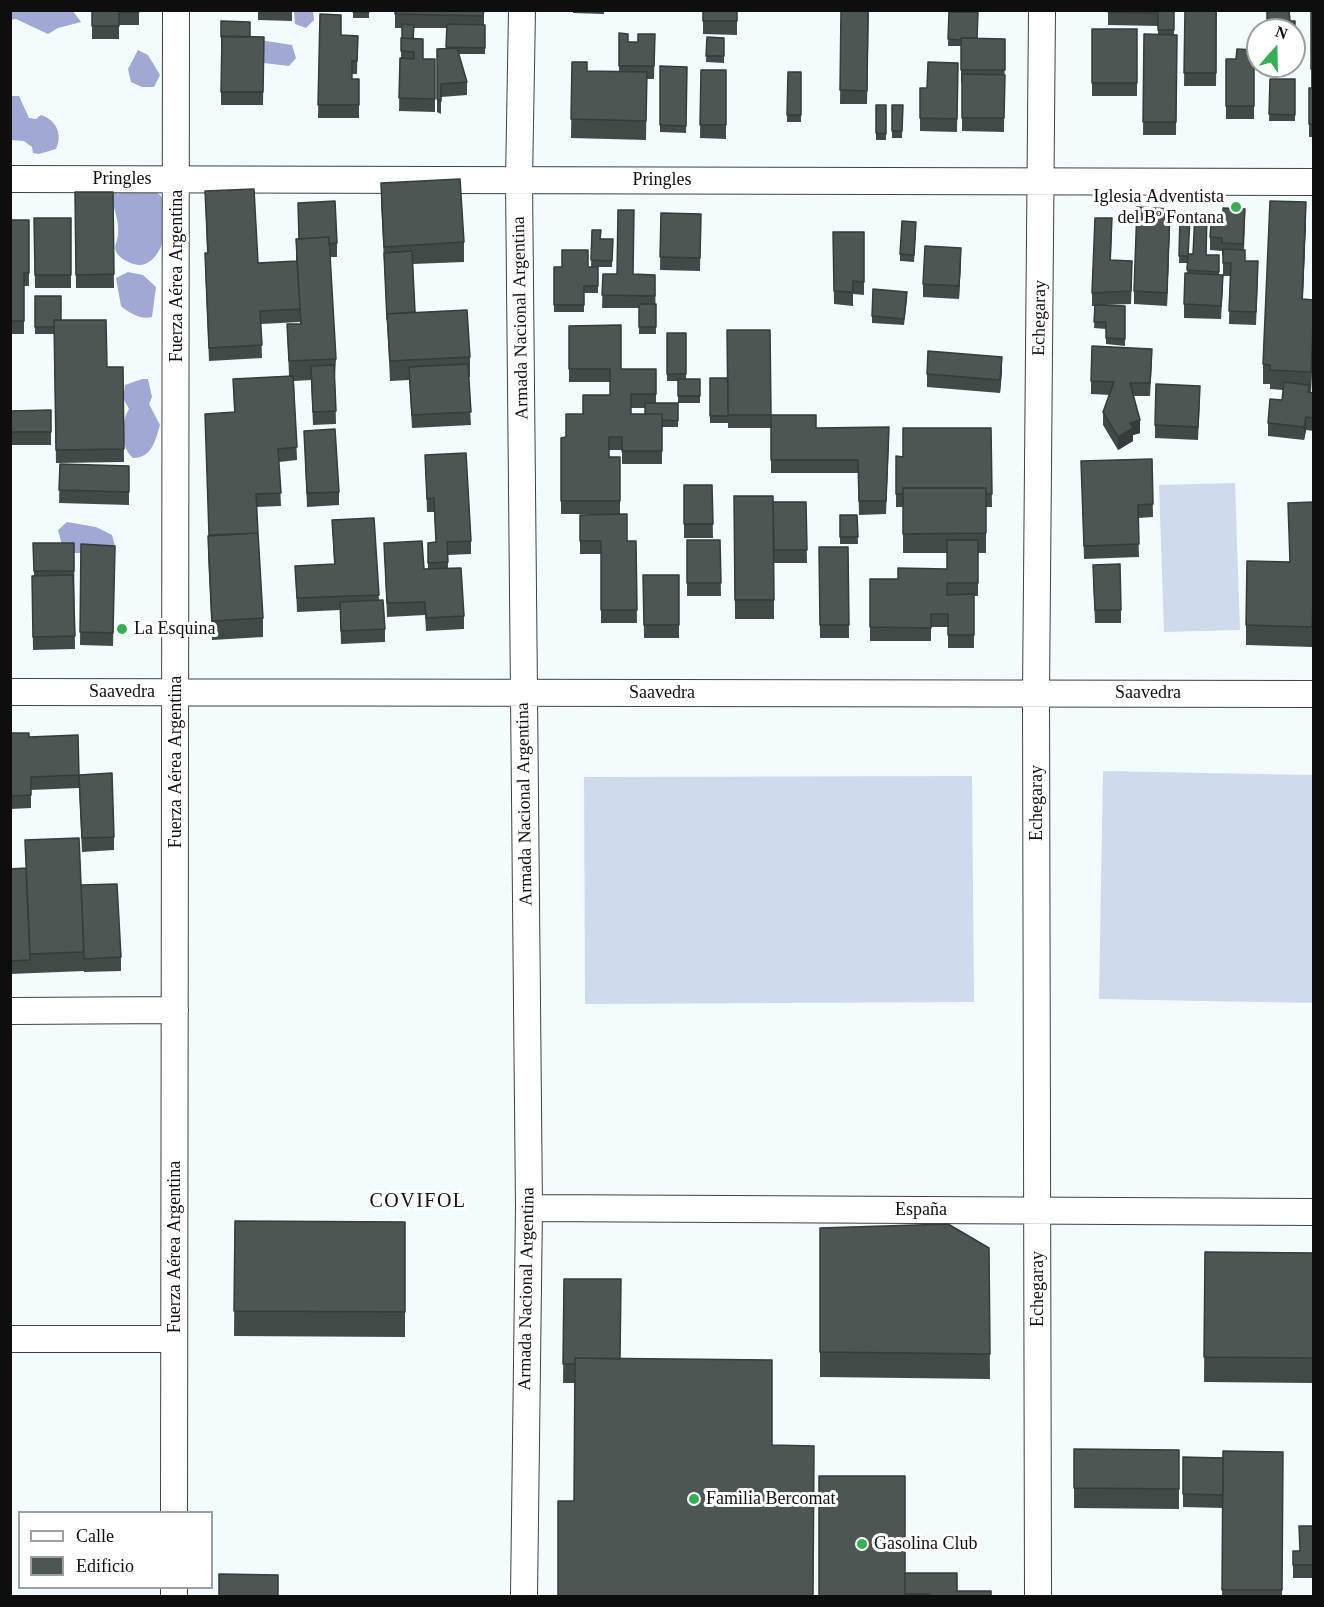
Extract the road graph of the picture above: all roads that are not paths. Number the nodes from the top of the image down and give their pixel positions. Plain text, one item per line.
1 (176, 10) edge
2 (522, 10) edge
3 (1042, 10) edge
4 (10, 179) edge
5 (177, 179) junction
6 (519, 180) junction
7 (1041, 181) junction
8 (1314, 182) edge
9 (10, 692) edge
10 (177, 692) junction
11 (524, 693) junction
12 (1036, 693) junction
13 (1314, 694) edge
14 (175, 1010) junction
15 (10, 1011) edge
16 (529, 1208) junction
17 (1038, 1210) junction
18 (1314, 1212) edge
19 (10, 1339) edge
20 (174, 1339) junction
21 (174, 1511) edge
22 (524, 1596) edge
23 (1038, 1596) edge

1 - 5 street, Fuerza Aérea Argentina
2 - 6 street, Armada Nacional Argentina
3 - 7 street, Echegaray
4 - 5 street, Pringles
5 - 6 street, Pringles
5 - 10 street, Fuerza Aérea Argentina
6 - 7 street, Pringles
6 - 11 street, Armada Nacional Argentina
7 - 8 street, Pringles
7 - 12 street, Echegaray
9 - 10 street, Saavedra
10 - 11 street, Saavedra
10 - 14 street, Fuerza Aérea Argentina
11 - 12 street, Saavedra
11 - 16 street, Armada Nacional Argentina
12 - 13 street, Saavedra
12 - 17 street, Echegaray
14 - 15 street
14 - 20 street, Fuerza Aérea Argentina
16 - 17 street, España
16 - 22 street, Armada Nacional Argentina
17 - 18 street, España
17 - 23 street, Echegaray
19 - 20 street
20 - 21 street, Fuerza Aérea Argentina

